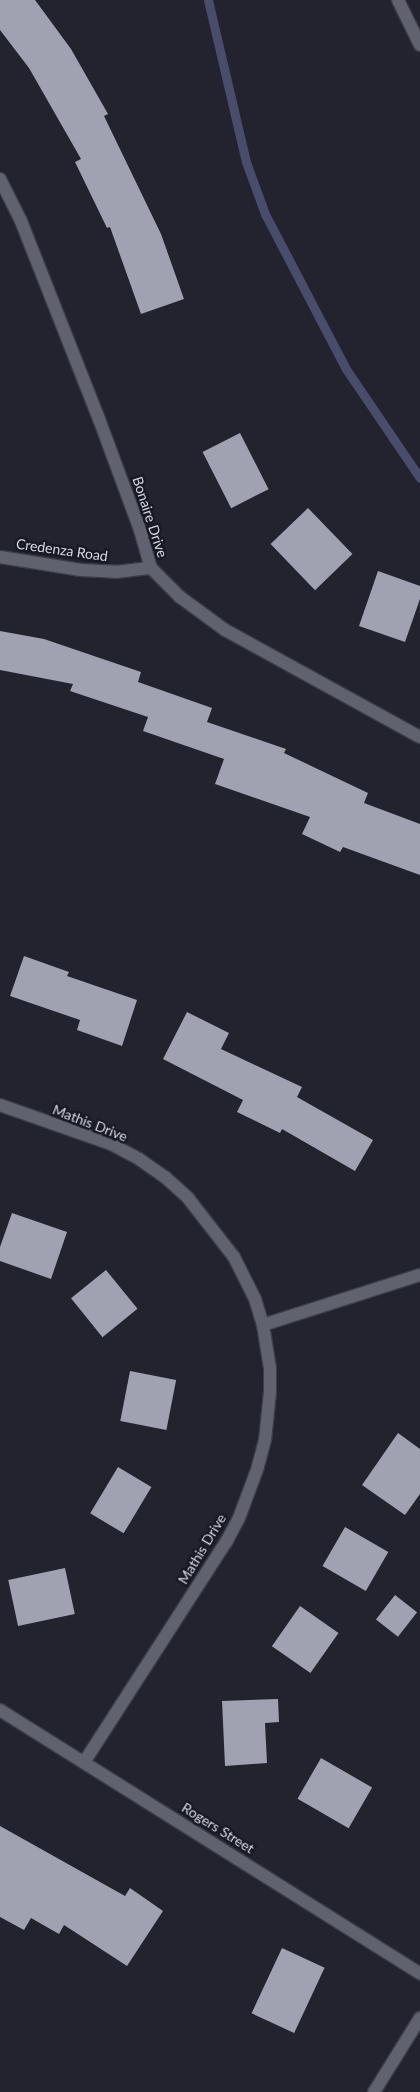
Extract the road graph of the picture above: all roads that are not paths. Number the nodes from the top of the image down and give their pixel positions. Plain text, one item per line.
1 (398, 0) edge
2 (420, 45) edge
3 (0, 179) edge
4 (0, 556) edge
5 (151, 568) junction
6 (420, 737) edge
7 (0, 1105) edge
8 (420, 1275) edge
9 (263, 1325) junction
10 (0, 1710) edge
11 (84, 1762) junction
12 (420, 1973) edge
13 (420, 2018) edge
14 (374, 2092) edge

1 - 2 street
3 - 5 street, Bonaire Drive
4 - 5 street, Credenza Road
5 - 6 street, Bonaire Drive
7 - 9 street, Mathis Drive
8 - 9 street
9 - 11 street, Mathis Drive
10 - 11 street, Rogers Street
11 - 12 street, Rogers Street
13 - 14 street

